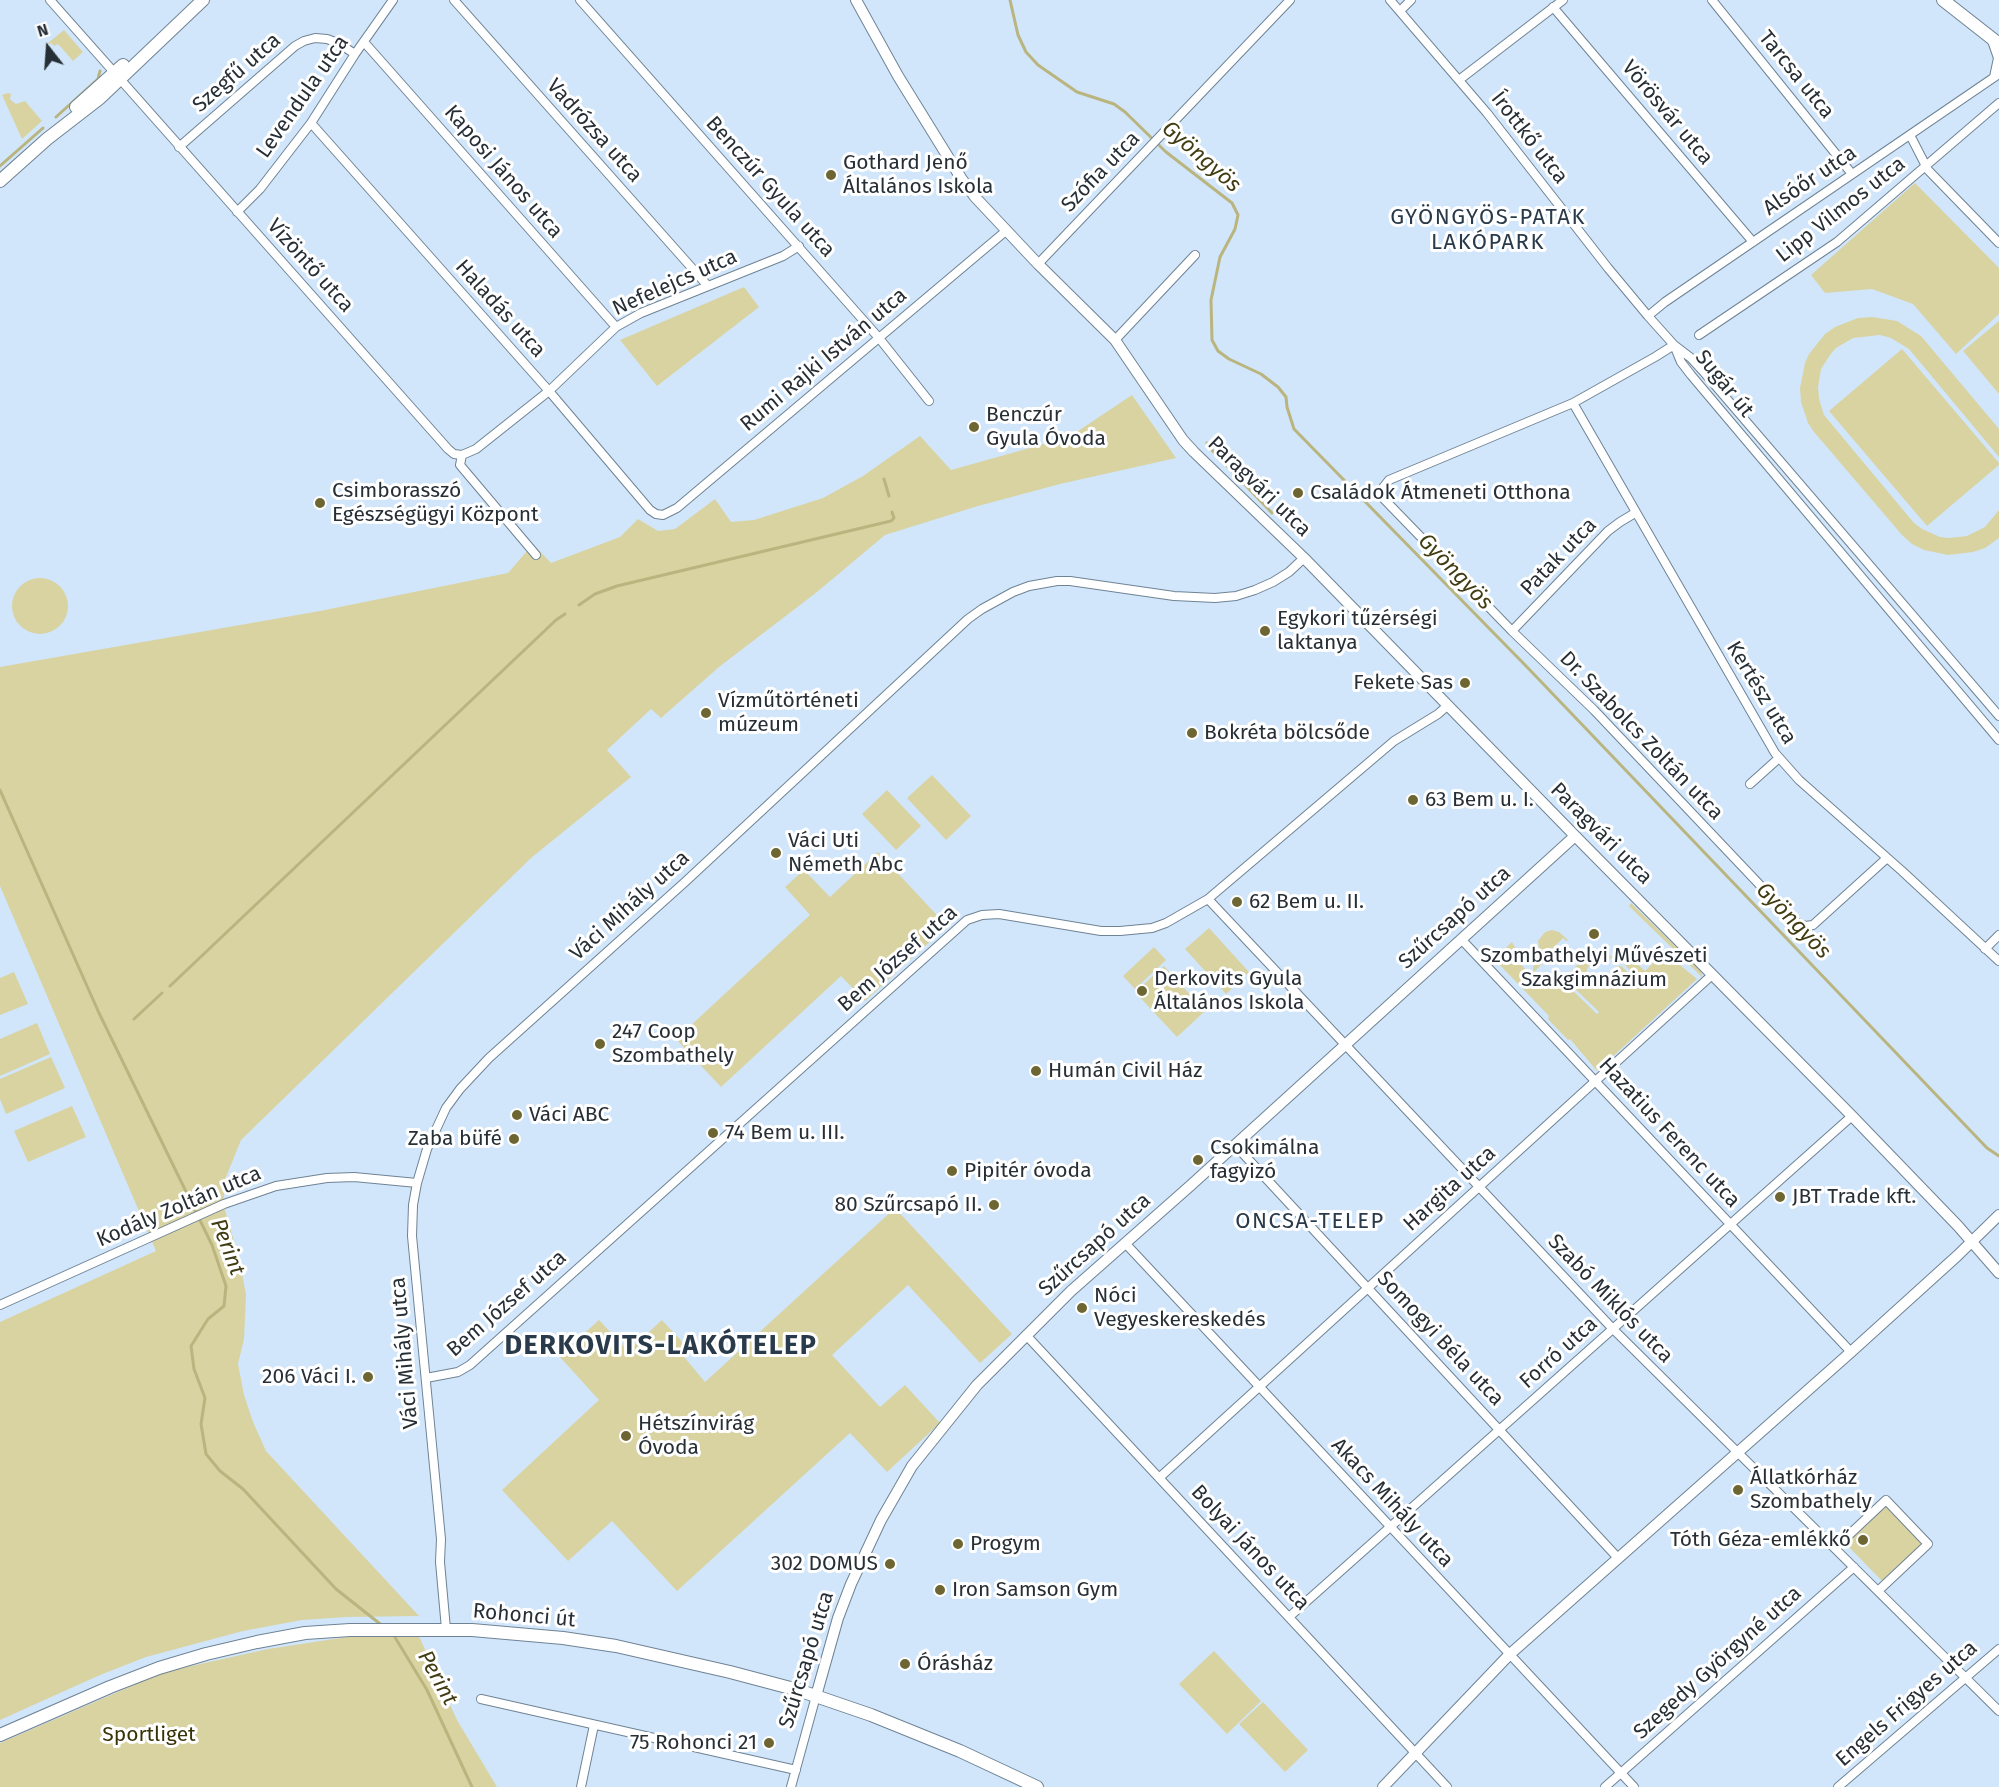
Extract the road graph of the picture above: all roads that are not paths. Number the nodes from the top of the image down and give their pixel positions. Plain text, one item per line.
1 (50, 0) edge
2 (203, 0) edge
3 (393, 0) edge
4 (454, 0) edge
5 (580, 0) edge
6 (1290, 0) edge
7 (1390, 0) edge
8 (1411, 0) edge
9 (1563, 0) edge
10 (1712, 0) edge
11 (1943, 0) edge
12 (862, 2) edge
13 (1553, 7) junction
14 (1400, 11) junction
15 (1995, 41) edge
16 (364, 42) junction
17 (355, 54) junction
18 (117, 76) junction
19 (1996, 76) edge
20 (1459, 80) junction
21 (1999, 104) edge
22 (311, 123) junction
23 (1910, 135) junction
24 (179, 147) junction
25 (1925, 165) junction
26 (1852, 174) junction
27 (0, 181) edge
28 (237, 212) junction
29 (1007, 230) junction
30 (1753, 242) junction
31 (1999, 243) edge
32 (799, 246) junction
33 (1195, 255) dead end
34 (1038, 264) junction
35 (707, 285) junction
36 (1648, 316) junction
37 (616, 327) junction
38 (1699, 335) dead end
39 (879, 338) junction
40 (1115, 340) junction
41 (1674, 345) junction
42 (549, 391) junction
43 (929, 401) dead end
44 (1572, 404) junction
45 (462, 455) junction
46 (1635, 513) junction
47 (663, 515) joint
48 (536, 555) dead end
49 (1304, 558) junction
50 (1512, 631) junction
51 (1447, 706) junction
52 (1999, 716) edge
53 (1999, 740) edge
54 (1779, 758) junction
55 (1750, 784) dead end
56 (1575, 836) junction
57 (1887, 858) junction
58 (1208, 899) junction
59 (1999, 935) edge
60 (1461, 939) junction
61 (1985, 949) junction
62 (1999, 961) edge
63 (1712, 975) junction
64 (1345, 1044) junction
65 (1596, 1081) junction
66 (1852, 1116) junction
67 (1236, 1145) junction
68 (417, 1183) junction
69 (1479, 1187) junction
70 (1999, 1215) edge
71 (1731, 1225) junction
72 (1972, 1241) junction
73 (1125, 1243) junction
74 (1999, 1273) edge
75 (1368, 1288) junction
76 (0, 1305) edge
77 (1613, 1329) junction
78 (1026, 1335) junction
79 (1851, 1352) junction
80 (426, 1378) junction
81 (1259, 1387) junction
82 (1499, 1430) junction
83 (1736, 1453) junction
84 (1160, 1478) junction
85 (1389, 1527) junction
86 (1835, 1548) junction
87 (1618, 1558) junction
88 (1854, 1567) junction
89 (1878, 1591) junction
90 (1289, 1617) junction
91 (446, 1629) junction
92 (1999, 1649) edge
93 (1509, 1655) junction
94 (1965, 1678) junction
95 (816, 1695) junction
96 (481, 1699) dead end
97 (1999, 1712) edge
98 (594, 1725) junction
99 (0, 1735) edge
100 (1415, 1753) junction
101 (796, 1770) junction
102 (1621, 1773) junction
103 (1384, 1785) edge
104 (581, 1787) edge
105 (791, 1787) edge
106 (1037, 1787) edge
107 (1447, 1787) edge
108 (1605, 1787) edge
109 (1634, 1787) edge
110 (1838, 1787) edge

1 - 18 street, Vízöntő utca
2 - 18 main road
3 - 16 street, Levendula utca
4 - 35 street, Vadrózsa utca
5 - 32 street, Benczúr Gyula utca
6 - 34 street, Szófia utca
7 - 14 street, Írottkő utca
8 - 14 street
9 - 13 street
10 - 26 street, Tarcsa utca
11 - 15 main road
12 - 29 street, Paragvári utca
13 - 20 street
13 - 30 street, Vörösvár utca
14 - 20 street, Írottkő utca
15 - 19 street, Alsóőr utca
16 - 17 street, Levendula utca
16 - 37 street, Kaposi János utca
17 - 22 street, Levendula utca
17 - 24 street, Szegfű utca
18 - 24 street, Vízöntő utca
18 - 27 main road
19 - 23 street, Alsóőr utca
20 - 36 street, Írottkő utca
21 - 25 street, Lipp Vilmos utca
22 - 28 street, Levendula utca
22 - 42 street, Haladás utca
23 - 25 street
23 - 26 street, Alsóőr utca
24 - 28 street, Vízöntő utca
25 - 31 street
25 - 38 street, Lipp Vilmos utca
26 - 30 street, Alsóőr utca
28 - 45 street, Vízöntő utca
29 - 34 street, Paragvári utca
29 - 39 street, Rumi Rajki István utca
30 - 36 street, Alsóőr utca
32 - 35 street, Nefelejcs utca
32 - 39 street, Benczúr Gyula utca
33 - 40 street
34 - 40 street, Paragvári utca
35 - 37 street, Nefelejcs utca
36 - 41 street, Írottkő utca
37 - 42 street, Nefelejcs utca
39 - 43 street, Benczúr Gyula utca
39 - 47 street, Rumi Rajki István utca
40 - 49 street, Paragvári utca
41 - 44 street
41 - 52 street, Sugár út
41 - 53 street, Sugár út
42 - 45 street, Nefelejcs utca
42 - 47 street, Haladás utca
44 - 46 street, Kertész utca
44 - 50 street, Dr. Szabolcs Zoltán utca
45 - 48 street
46 - 50 street, Patak utca
46 - 54 street, Kertész utca
49 - 51 street, Paragvári utca
49 - 68 street, Váci Mihály utca
50 - 57 street, Dr. Szabolcs Zoltán utca
51 - 56 street, Paragvári utca
51 - 58 street, Bem József utca
54 - 55 street
54 - 57 street, Kertész utca
56 - 60 street, Szűrcsapó utca
56 - 63 street, Paragvári utca
57 - 61 street, Kertész utca
58 - 64 street, Szabó Miklós utca
58 - 80 street, Bem József utca
59 - 61 street
60 - 64 street, Szűrcsapó utca
60 - 65 street, Hazatius Ferenc utca
61 - 62 street, Kertész utca
63 - 65 street, Hargita utca
63 - 66 street, Paragvári utca
64 - 67 street, Szűrcsapó utca
64 - 69 street, Szabó Miklós utca
65 - 69 street, Hargita utca
65 - 71 street, Hazatius Ferenc utca
66 - 71 street, Forró utca
66 - 72 street, Paragvári utca
67 - 73 street, Szűrcsapó utca
67 - 75 street, Somogyi Béla utca
68 - 76 street, Kodály Zoltán utca
68 - 80 street, Váci Mihály utca
69 - 75 street, Hargita utca
69 - 77 street, Szabó Miklós utca
70 - 72 street
71 - 77 street, Forró utca
71 - 79 street, Hazatius Ferenc utca
72 - 74 street, Paragvári utca
72 - 79 street
73 - 78 street, Szűrcsapó utca
73 - 81 street, Akacs Mihály utca
75 - 81 street, Hargita utca
75 - 82 street, Somogyi Béla utca
77 - 82 street, Forró utca
77 - 83 street, Szabó Miklós utca
78 - 84 street, Bolyai János utca
78 - 95 street, Szűrcsapó utca
79 - 83 street
80 - 91 street, Váci Mihály utca
81 - 84 street, Hargita utca
81 - 85 street, Akacs Mihály utca
82 - 85 street, Forró utca
82 - 87 street, Somogyi Béla utca
83 - 86 street, Szabó Miklós utca
83 - 87 street
84 - 90 street, Bolyai János utca
85 - 90 street, Forró utca
85 - 93 street, Akacs Mihály utca
86 - 88 street, Szabó Miklós utca
86 - 89 street
87 - 93 street
88 - 89 street, Szabó Miklós utca
88 - 102 street, Szegedy Györgyné utca
89 - 94 street, Szabó Miklós utca
90 - 100 street, Bolyai János utca
91 - 95 main road, Rohonci út
91 - 99 main road, Rohonci út
92 - 94 street, Engels Frigyes utca
93 - 100 street
93 - 102 street, Akacs Mihály utca
94 - 97 street, Szabó Miklós utca
94 - 110 street, Engels Frigyes utca
95 - 101 street, Szűrcsapó utca
95 - 106 main road, Rohonci út
96 - 98 street
98 - 101 street
98 - 104 street
100 - 103 street
100 - 107 street, Bolyai János utca
101 - 105 street, Szűrcsapó utca
102 - 108 street, Szegedy Györgyné utca
102 - 109 street, Akacs Mihály utca

